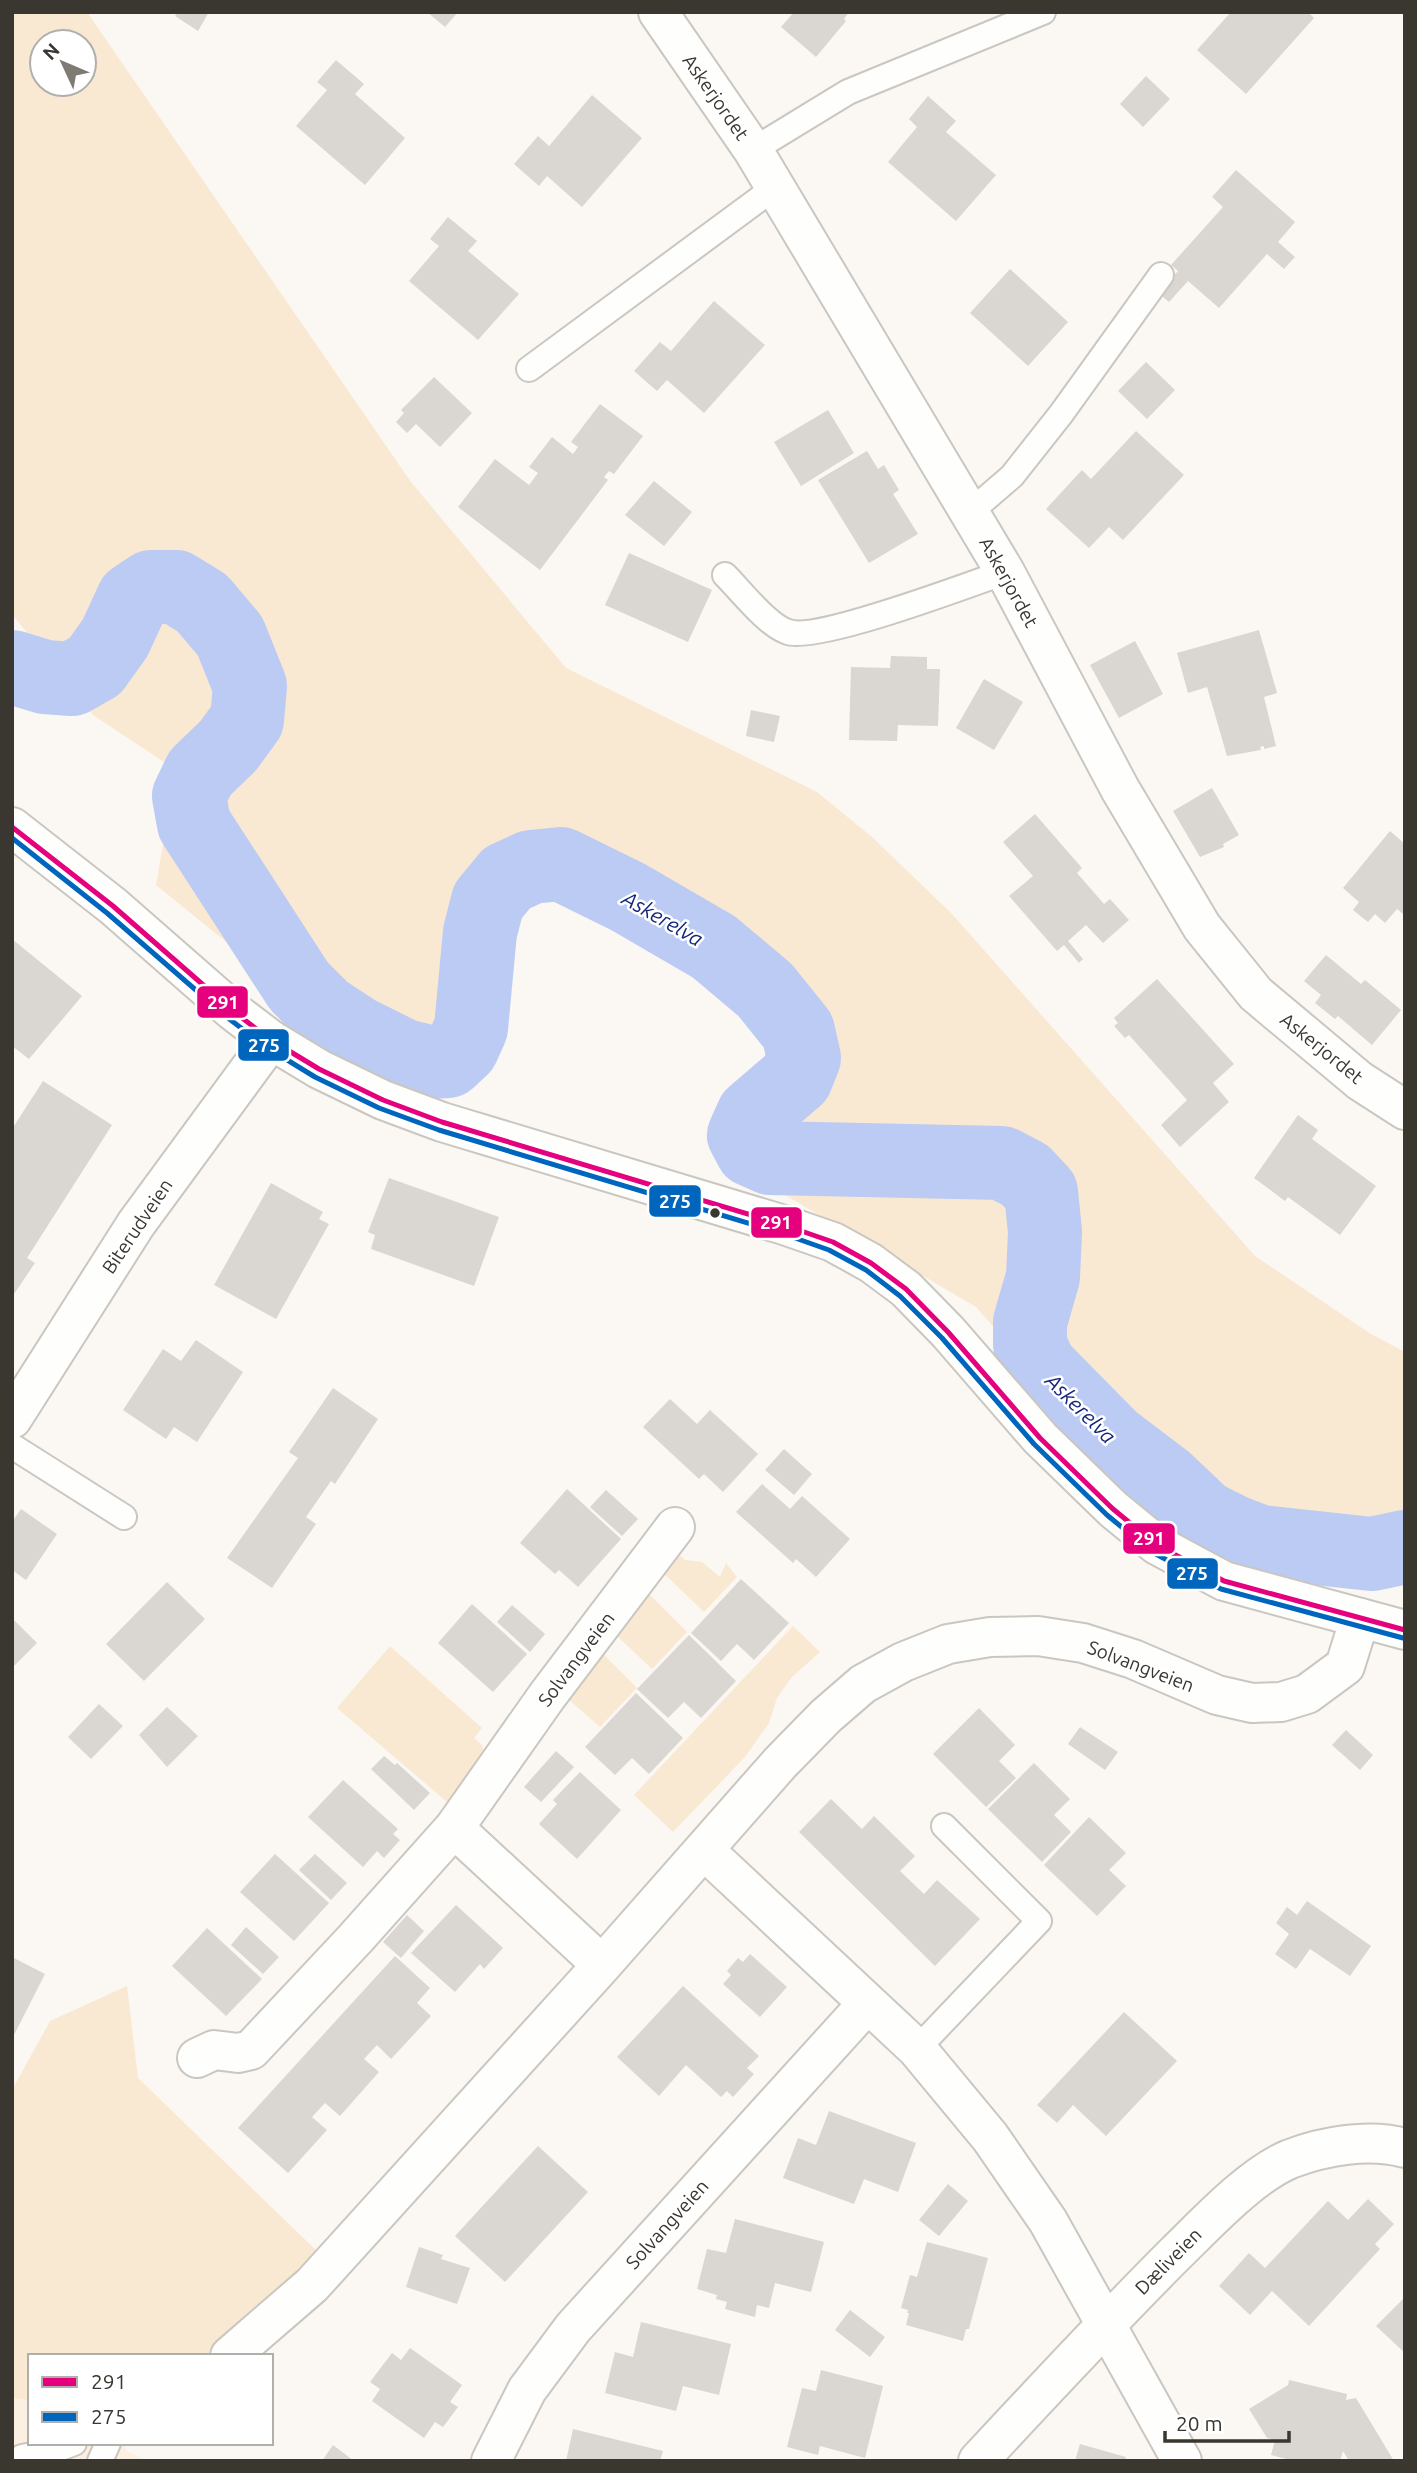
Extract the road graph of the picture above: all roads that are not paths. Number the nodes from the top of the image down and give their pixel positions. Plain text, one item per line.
1 (657, 12) edge
2 (1043, 12) edge
3 (753, 150) junction
4 (774, 188) junction
5 (1161, 275) dead end
6 (529, 369) dead end
7 (969, 513) junction
8 (1005, 572) junction
9 (724, 575) dead end
10 (12, 827) edge
11 (271, 1040) junction
12 (1405, 1110) edge
13 (12, 1419) edge
14 (12, 1446) edge
15 (124, 1517) dead end
16 (675, 1527) dead end
17 (1360, 1618) junction
18 (1405, 1630) edge
19 (944, 1826) dead end
20 (454, 1828) junction
21 (704, 1850) junction
22 (602, 1965) junction
23 (867, 2004) junction
24 (917, 2049) junction
25 (197, 2058) dead end
26 (1405, 2148) edge
27 (1106, 2323) junction
28 (232, 2354) edge
29 (69, 2445) edge
30 (107, 2445) edge
31 (19, 2461) edge
32 (100, 2461) edge
33 (491, 2461) edge
34 (978, 2461) edge
35 (1182, 2461) edge

1 - 3 street, Askerjordet
2 - 3 lane
3 - 4 street, Askerjordet
4 - 6 lane
4 - 7 street, Askerjordet
5 - 7 lane
7 - 8 street, Askerjordet
8 - 9 lane
8 - 12 street, Askerjordet
10 - 11 street
11 - 13 street, Biterudveien
11 - 17 street
14 - 15 lane
16 - 20 street, Solvangveien
17 - 18 street
17 - 21 street, Solvangveien
19 - 24 lane
20 - 22 street
20 - 25 street, Solvangveien
21 - 22 street, Solvangveien
21 - 23 street
22 - 28 street, Solvangveien
23 - 24 street
23 - 33 street, Solvangveien
24 - 27 street
26 - 27 street, Dæliveien
27 - 34 street, Dæliveien
27 - 35 street
29 - 31 lane
30 - 32 lane

